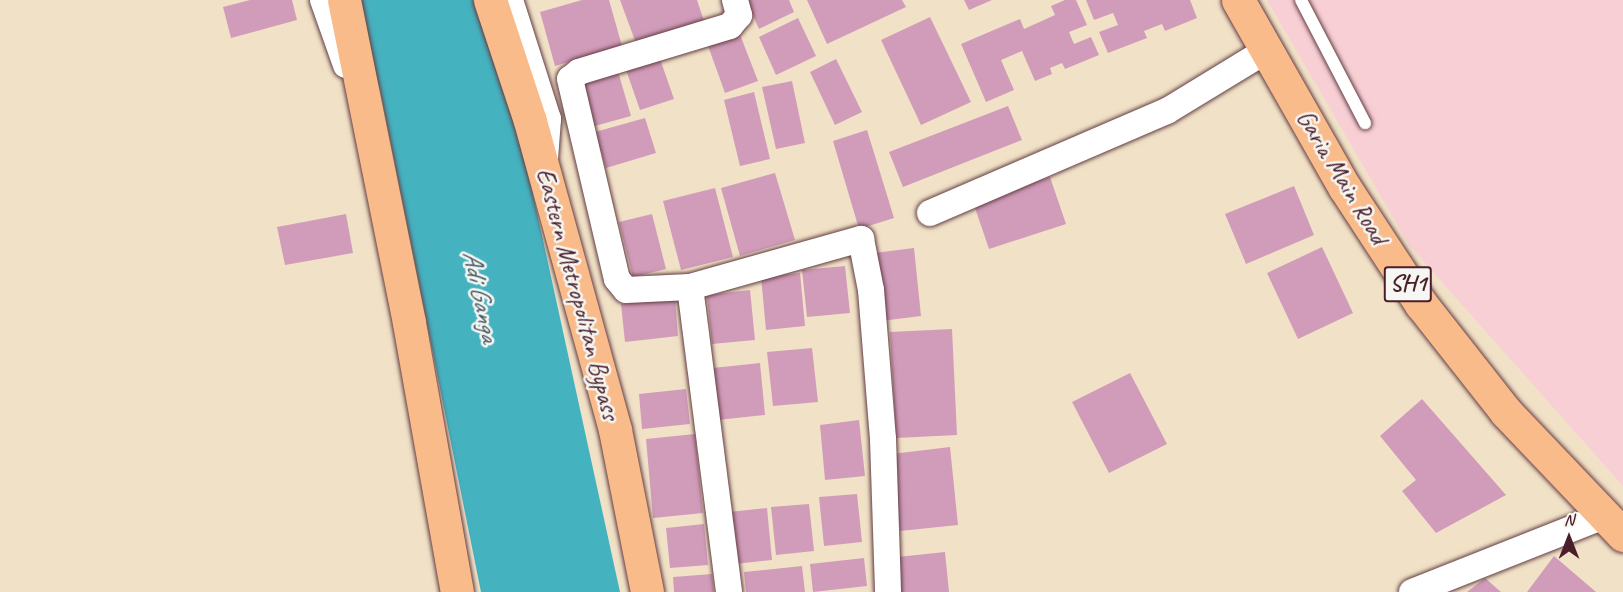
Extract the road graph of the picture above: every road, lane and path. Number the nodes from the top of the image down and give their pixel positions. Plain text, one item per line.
1 (323, 0) edge
2 (344, 0) edge
3 (490, 0) edge
4 (510, 0) edge
5 (1238, 0) edge
6 (1301, 0) edge
7 (736, 10) edge
8 (1267, 50) junction
9 (366, 118) junction
10 (1365, 123) dead end
11 (544, 172) junction
12 (930, 213) dead end
13 (690, 287) junction
14 (1613, 526) edge
15 (457, 592) edge
16 (647, 592) edge
17 (729, 592) edge
18 (888, 592) edge
19 (1412, 592) edge

1 - 9 street
2 - 9 main road
3 - 11 main road, Eastern Metropolitan Bypass
4 - 11 street
5 - 8 main road, Garia Main Road / SH1
6 - 10 lane
7 - 13 street
8 - 12 street
8 - 14 main road, Garia Main Road / SH1
9 - 15 main road
11 - 16 main road, Eastern Metropolitan Bypass
13 - 17 street
13 - 18 street
14 - 19 street

